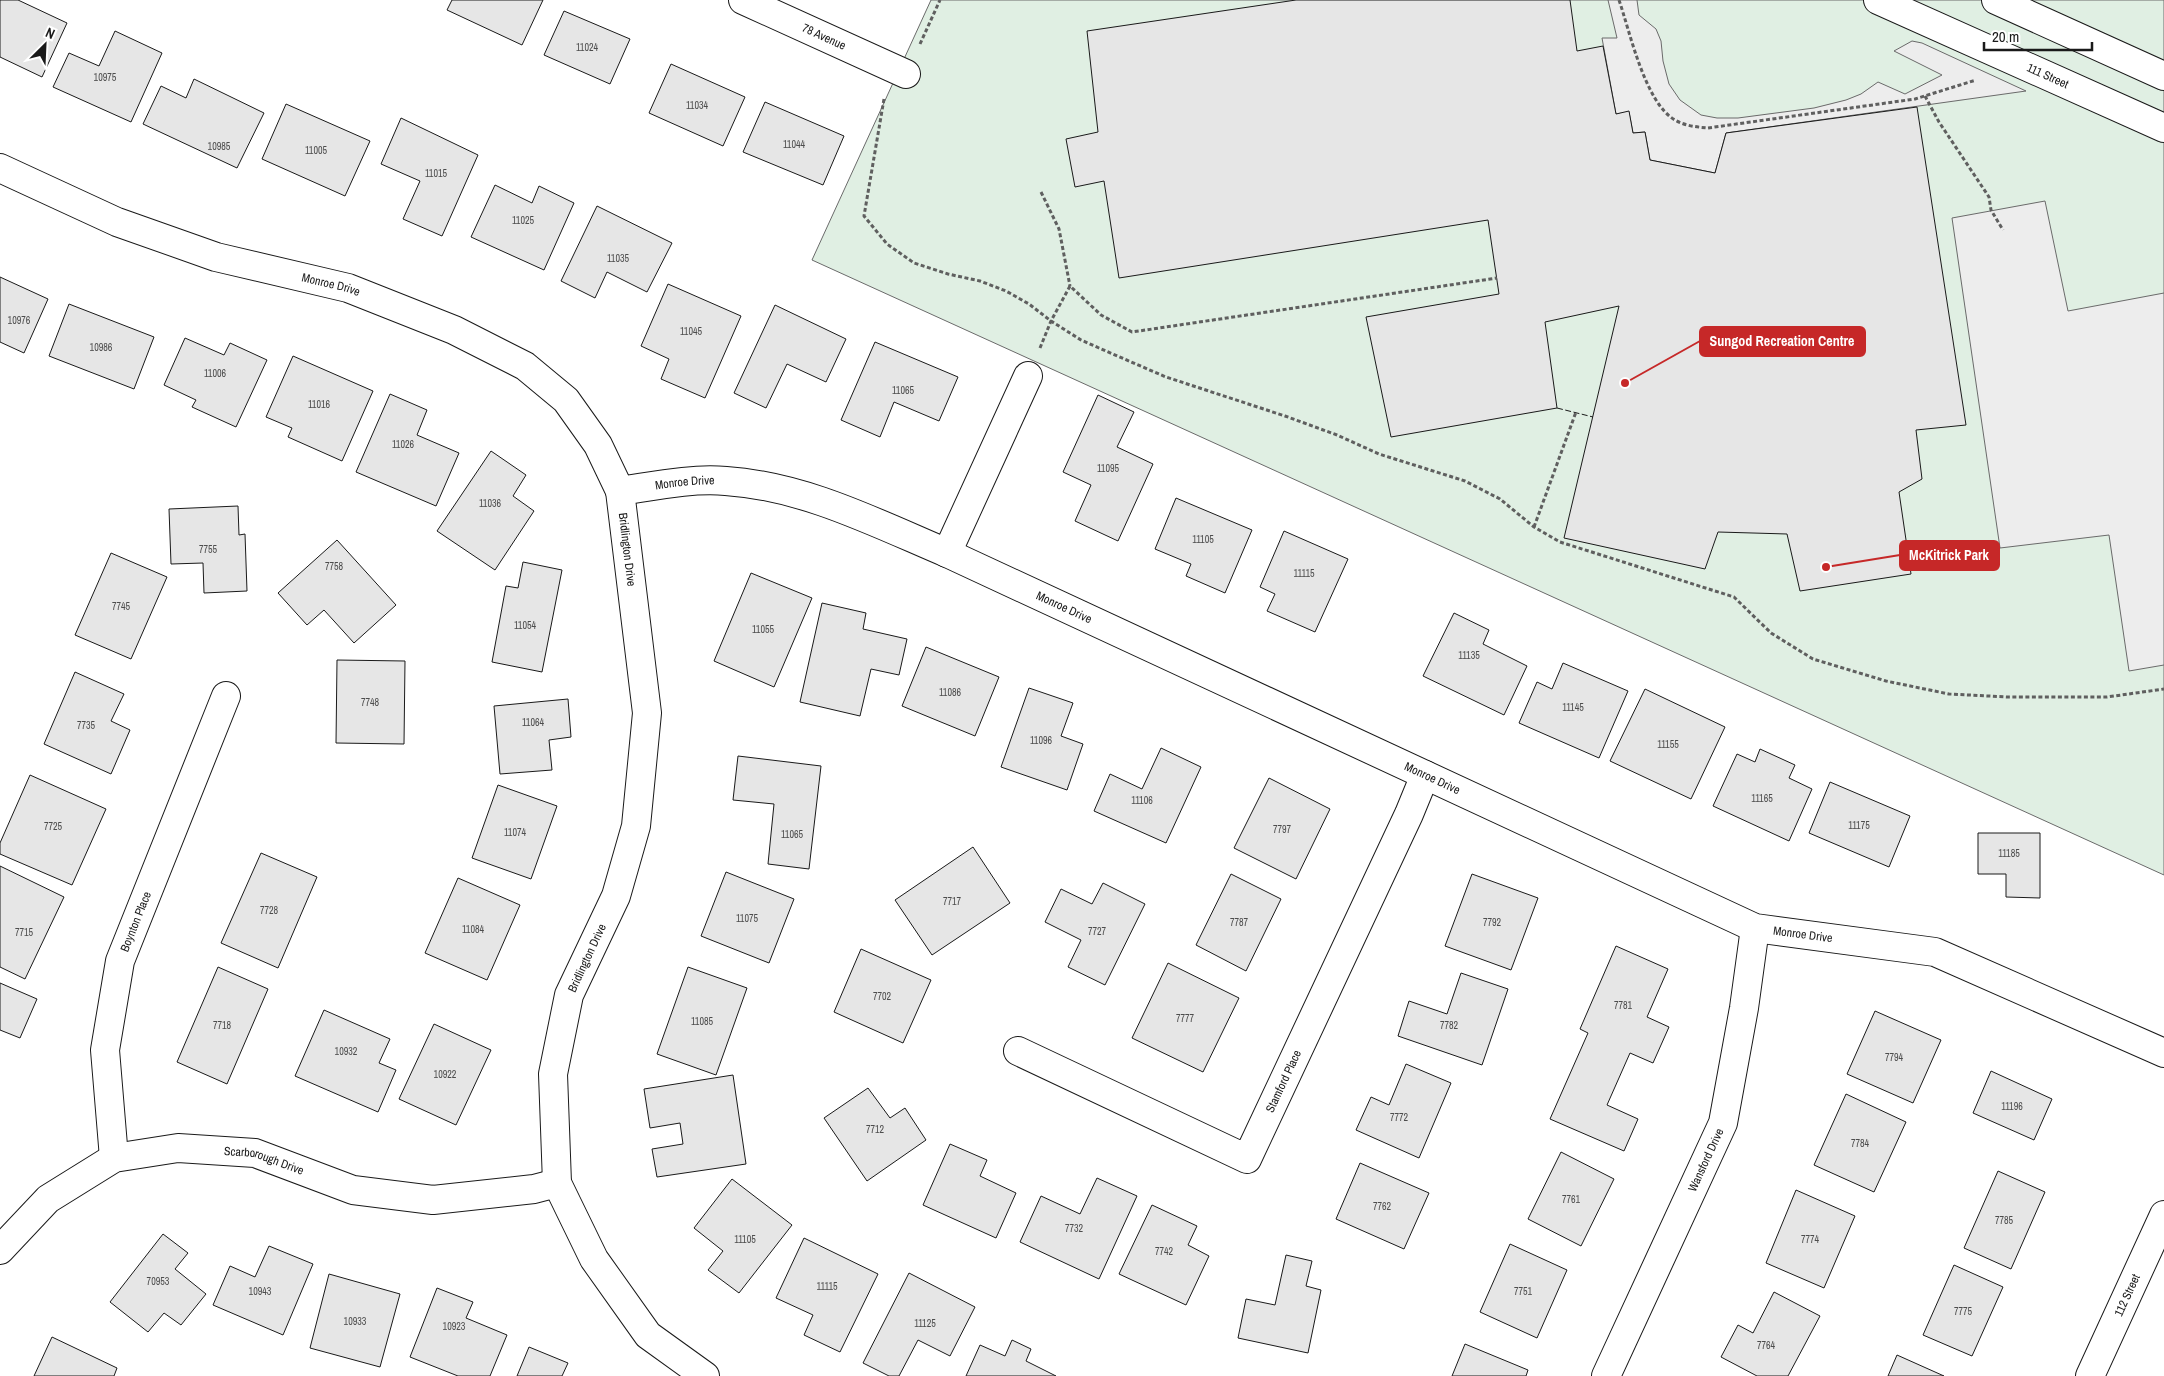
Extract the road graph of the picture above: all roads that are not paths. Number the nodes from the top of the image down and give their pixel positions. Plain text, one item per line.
1 (743, 0) edge
2 (1878, 0) edge
3 (1996, 0) edge
4 (906, 74) road end
5 (2164, 76) edge
6 (2164, 128) edge
7 (0, 168) edge
8 (1028, 376) road end
9 (620, 491) junction
10 (947, 553) junction
11 (226, 696) dead end
12 (1425, 774) junction
13 (1755, 928) junction
14 (1018, 1051) dead end
15 (2164, 1053) edge
16 (114, 1158) junction
17 (557, 1182) junction
18 (2164, 1215) edge
19 (0, 1250) edge
20 (705, 1376) edge
21 (1606, 1376) edge
22 (2090, 1376) edge

1 - 4 street, 78 Avenue
2 - 6 street, 111 Street
3 - 5 street
7 - 9 street, Monroe Drive
8 - 10 street
9 - 10 street, Monroe Drive
9 - 17 street, Bridlington Drive
10 - 12 street, Monroe Drive
11 - 16 street, Boynton Place
12 - 13 street, Monroe Drive
12 - 14 street, Stamford Place
13 - 15 street, Monroe Drive
13 - 21 street, Wansford Drive
16 - 17 street, Scarborough Drive
16 - 19 street, Scarborough Drive
17 - 20 street, Bridlington Drive
18 - 22 street, 112 Street

